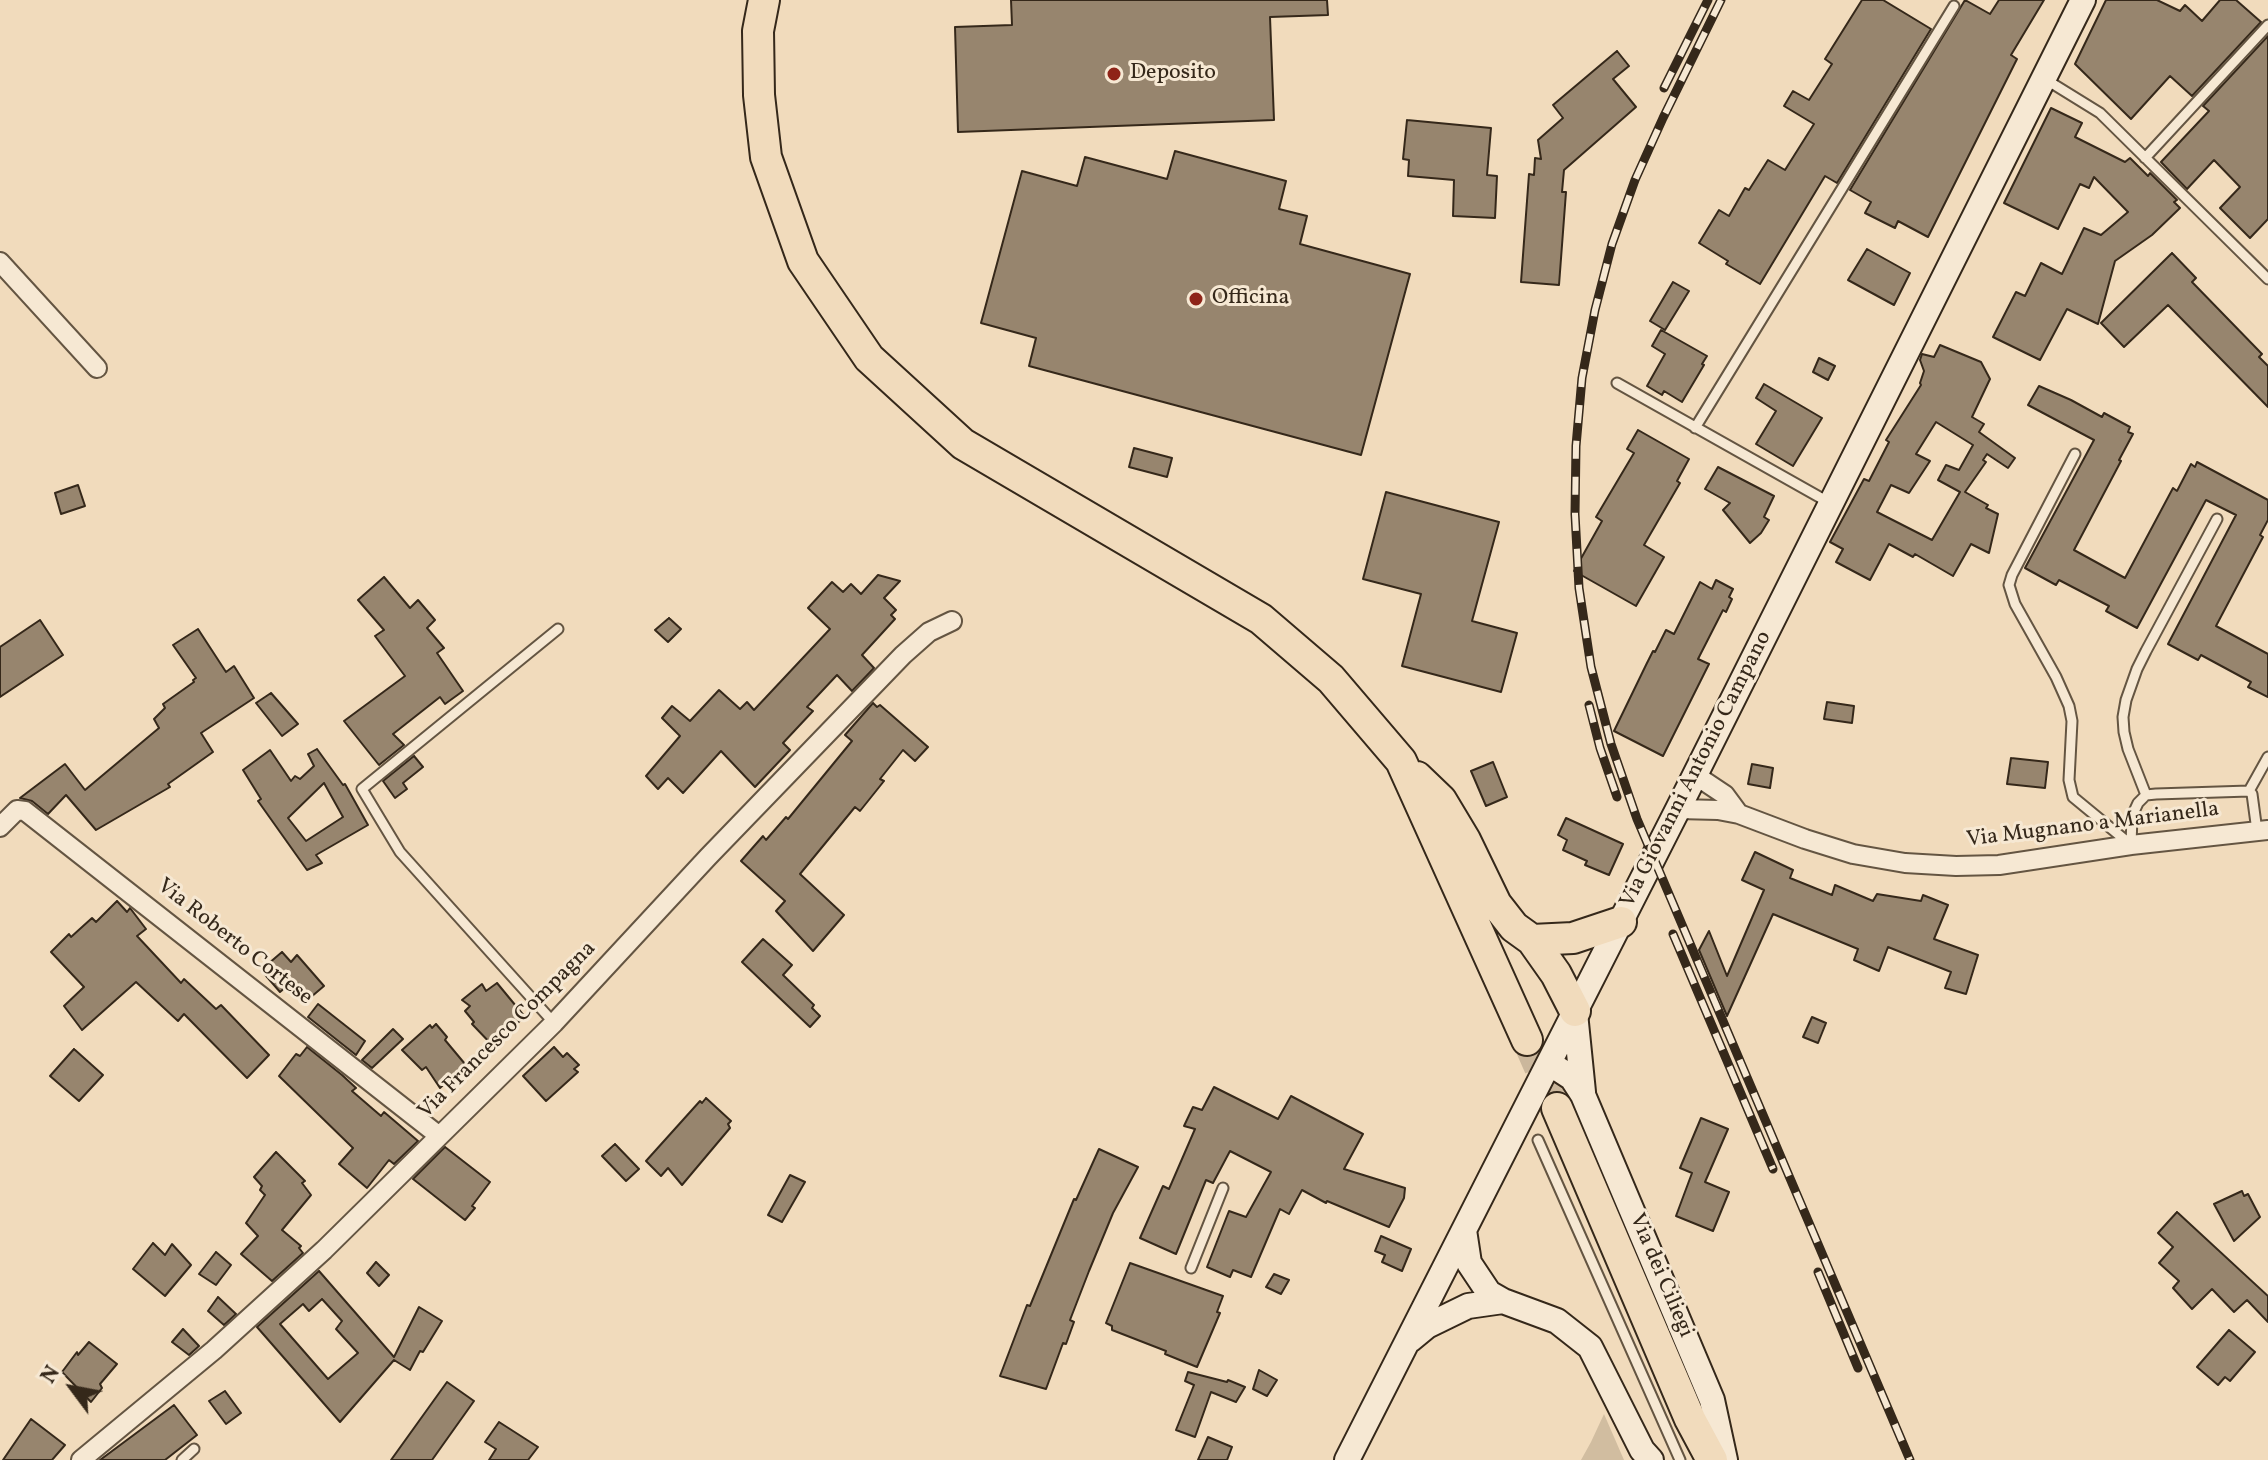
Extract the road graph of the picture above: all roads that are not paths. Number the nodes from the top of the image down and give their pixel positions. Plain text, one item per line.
1 (764, 0) edge
2 (2083, 0) edge
3 (1954, 6) dead end
4 (2268, 25) edge
5 (2044, 79) junction
6 (2145, 158) junction
7 (0, 262) edge
8 (2268, 279) edge
9 (97, 368) dead end
10 (1617, 383) dead end
11 (1695, 428) junction
12 (2075, 454) dead end
13 (1830, 504) junction
14 (2217, 519) dead end
15 (952, 621) dead end
16 (558, 629) dead end
17 (2268, 757) edge
18 (1401, 761) junction
19 (1695, 775) junction
20 (2249, 791) junction
21 (2146, 795) junction
22 (1678, 809) junction
23 (1739, 814) junction
24 (0, 827) edge
25 (2262, 831) edge
26 (2131, 845) junction
27 (1621, 922) junction
28 (1532, 940) junction
29 (1575, 1011) junction
30 (554, 1023) junction
31 (1527, 1040) tunnel mouth
32 (1549, 1063) junction
33 (1570, 1101) junction
34 (438, 1135) junction
35 (1538, 1140) dead end
36 (1223, 1188) dead end
37 (1464, 1230) junction
38 (1191, 1268) dead end
39 (1503, 1301) junction
40 (1408, 1341) junction
41 (194, 1449) dead end
42 (81, 1460) edge
43 (182, 1460) edge
44 (1347, 1460) edge
45 (1651, 1460) edge
46 (1680, 1460) edge
47 (1712, 1460) edge
48 (1725, 1460) edge

1 - 18 highway
2 - 5 main road, Via Giovanni Antonio Campano
3 - 11 lane
4 - 6 lane
5 - 6 lane
5 - 13 main road, Via Giovanni Antonio Campano
6 - 8 lane
7 - 9 street
10 - 11 lane
11 - 13 lane
12 - 26 lane
13 - 19 main road, Via Giovanni Antonio Campano
14 - 21 lane
15 - 30 street, Via Francesco Compagna
16 - 30 lane
17 - 20 lane
18 - 28 highway
18 - 31 highway
19 - 22 main road, Via Giovanni Antonio Campano
19 - 23 street, Via Mugnano a Marianella
20 - 21 lane
20 - 25 lane
21 - 26 lane
22 - 23 street, Via Mugnano a Marianella
22 - 27 main road, Via Giovanni Antonio Campano
23 - 26 street, Via Mugnano a Marianella
24 - 34 street, Via Roberto Cortese
25 - 26 street, Via Mugnano a Marianella
27 - 28 highway
27 - 29 main road, Via Giovanni Antonio Campano
28 - 29 highway
29 - 32 main road, Via Giovanni Antonio Campano
29 - 33 main road, Via dei Ciliegi
30 - 34 street, Via Francesco Compagna
32 - 33 main road, Via dei Ciliegi
32 - 37 main road, Via Giovanni Antonio Campano
33 - 47 highway
33 - 48 main road, Via dei Ciliegi
34 - 42 street, Via Francesco Compagna
35 - 46 lane
36 - 38 lane
37 - 39 main road
37 - 40 main road, Via Giovanni Antonio Campano
39 - 40 main road
39 - 45 main road
40 - 44 main road, Via Giovanni Antonio Campano
41 - 43 lane

